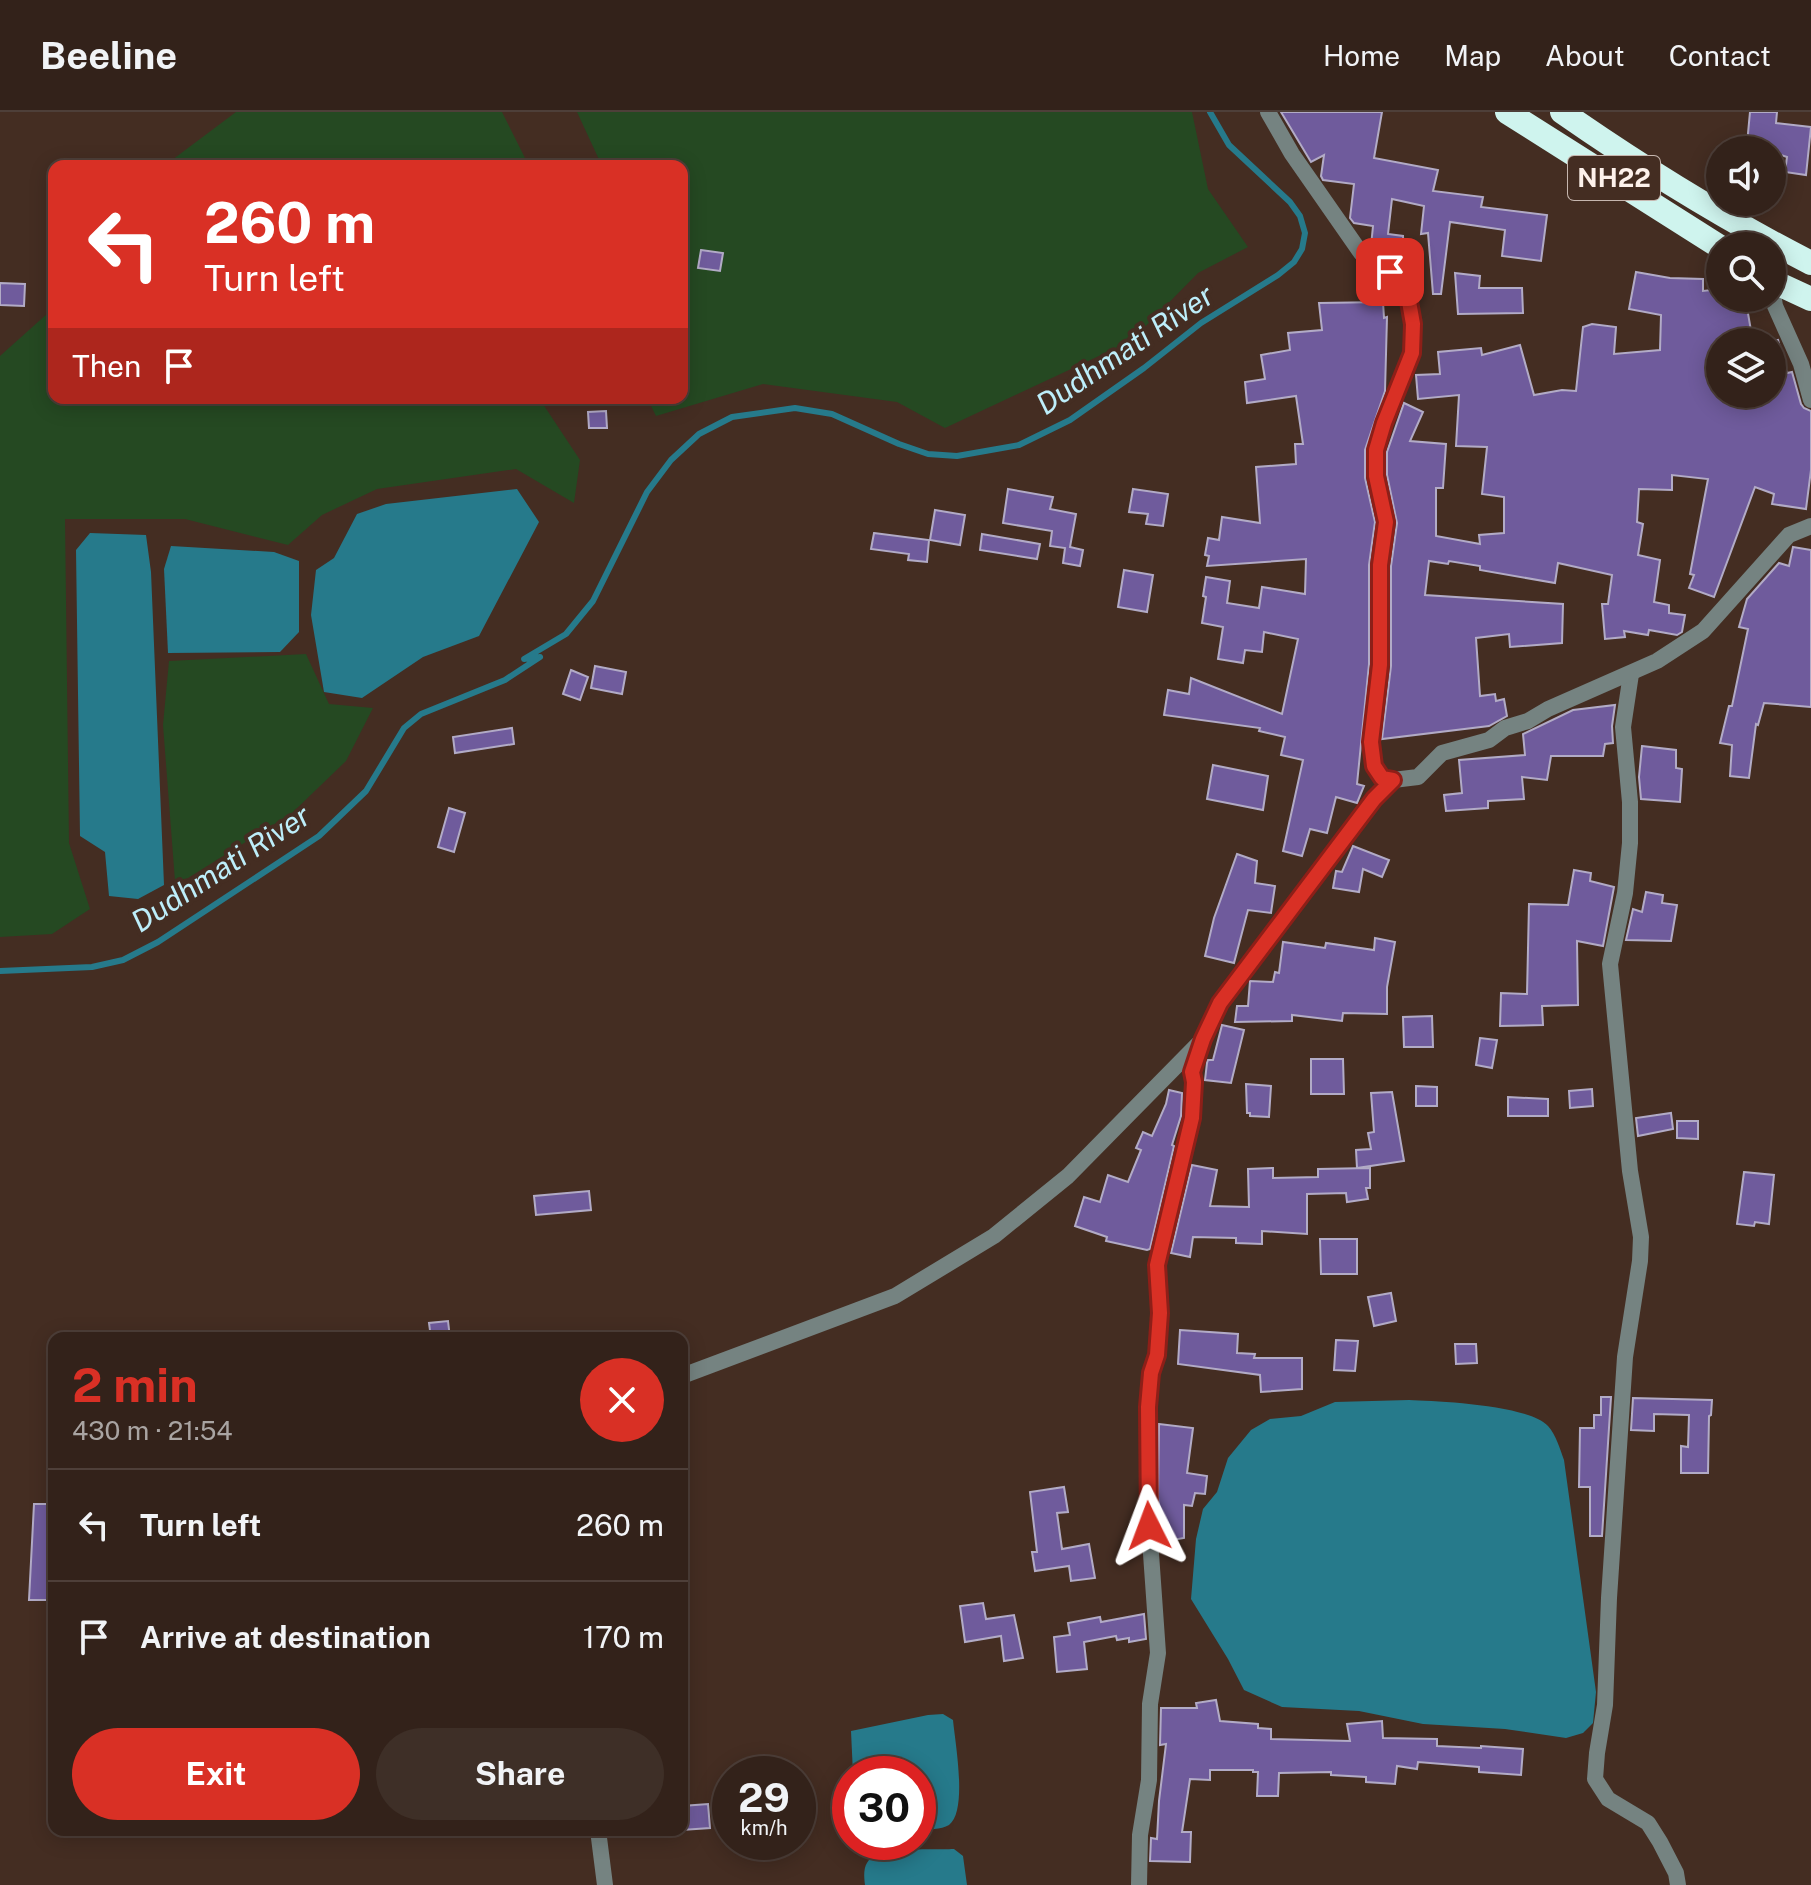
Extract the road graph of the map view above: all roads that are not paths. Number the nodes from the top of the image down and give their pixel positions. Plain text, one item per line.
1 (1268, 112) edge
2 (1507, 112) edge
3 (1562, 112) edge
4 (1706, 238) edge
5 (1811, 263) edge
6 (1786, 289) edge
7 (1811, 299) edge
8 (1778, 312) edge
9 (1811, 400) edge
10 (1811, 526) edge
11 (1631, 674) junction
12 (1393, 780) junction
13 (1203, 1039) junction
14 (688, 1374) edge
15 (599, 1836) edge
16 (605, 1885) edge
17 (1139, 1885) edge
18 (1678, 1885) edge

1 - 12 street
2 - 4 highway, NH22
3 - 5 highway, NH22
6 - 7 highway
8 - 9 street
10 - 11 street
11 - 12 street
11 - 18 street
12 - 13 street
13 - 14 street
13 - 17 street
15 - 16 street

